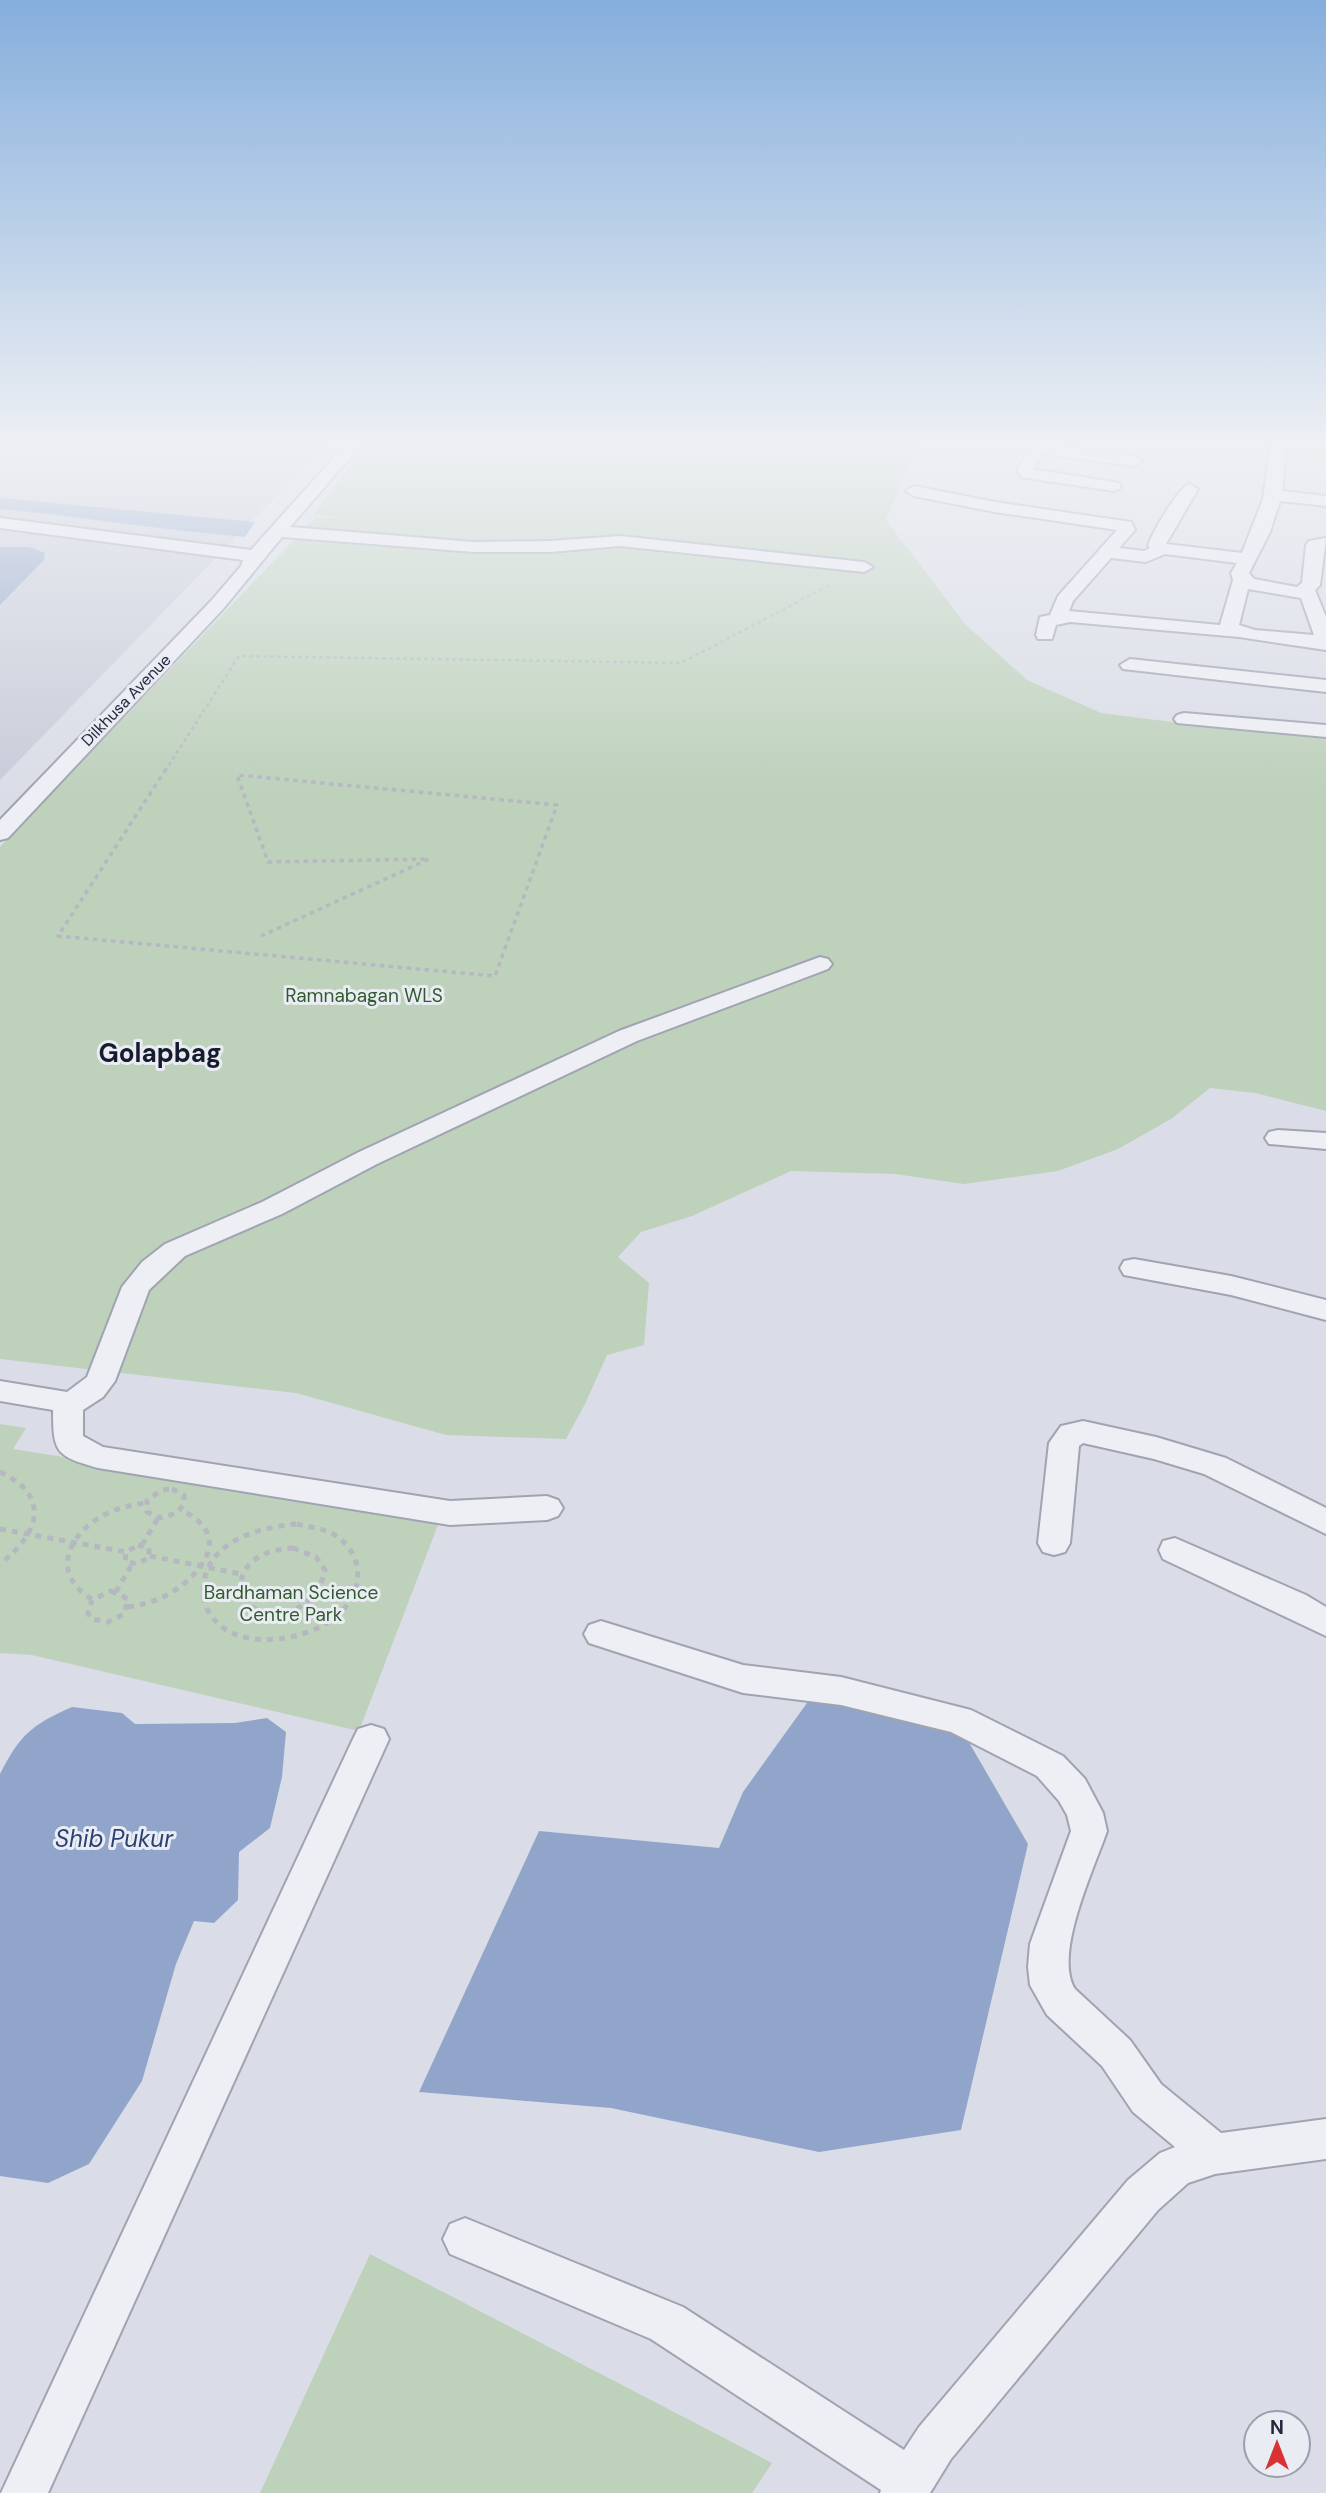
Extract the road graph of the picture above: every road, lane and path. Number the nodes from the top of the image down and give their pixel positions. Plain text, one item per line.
1 (249, 560) edge
2 (263, 560) edge
3 (801, 560) edge
4 (1100, 560) edge
5 (1247, 560) edge
6 (1313, 560) edge
7 (253, 561) junction
8 (864, 567) joint
9 (1242, 580) junction
10 (1313, 594) edge
11 (1058, 617) junction
12 (1322, 624) edge
13 (1235, 632) junction
14 (1045, 635) dead end
15 (1326, 643) edge
16 (1130, 665) dead end
17 (1326, 686) edge
18 (1184, 719) dead end
19 (1326, 731) edge
20 (0, 832) edge
21 (261, 936) dead end
22 (820, 964) dead end
23 (1278, 1138) dead end
24 (1326, 1141) edge
25 (1135, 1268) dead end
26 (1326, 1310) edge
27 (0, 1391) edge
28 (68, 1406) junction
29 (0, 1472) edge
30 (146, 1503) junction
31 (547, 1508) dead end
32 (182, 1510) junction
33 (158, 1518) junction
34 (1326, 1521) edge
35 (0, 1529) edge
36 (30, 1534) junction
37 (73, 1542) junction
38 (1054, 1543) dead end
39 (142, 1545) junction
40 (1175, 1550) dead end
41 (126, 1552) junction
42 (150, 1556) junction
43 (0, 1564) edge
44 (132, 1564) junction
45 (206, 1567) junction
46 (241, 1574) junction
47 (116, 1592) junction
48 (92, 1599) junction
49 (128, 1607) junction
50 (1326, 1623) edge
51 (601, 1634) dead end
52 (371, 1739) dead end
53 (1326, 2139) edge
54 (1215, 2154) junction
55 (465, 2239) dead end
56 (907, 2487) edge
57 (24, 2493) edge

1 - 7 street
2 - 7 street, Dilkhusa Avenue
3 - 8 street
4 - 11 street
5 - 9 street
6 - 10 street
7 - 20 street, Dilkhusa Avenue
8 - 21 path
9 - 10 street
9 - 13 street
10 - 12 street
11 - 13 street
11 - 14 street
12 - 15 street
13 - 15 street
16 - 17 street
18 - 19 street
22 - 28 street
23 - 24 street
25 - 26 street
27 - 28 street
28 - 31 street
29 - 36 path
30 - 32 path
30 - 33 path
30 - 37 path
32 - 33 path
32 - 45 path
33 - 39 path
34 - 38 street
35 - 36 path
36 - 37 path
36 - 43 path
37 - 41 path
37 - 48 path
39 - 41 path
39 - 42 path
40 - 50 street
41 - 44 path
42 - 44 path
42 - 45 path
44 - 47 path
45 - 45 path
45 - 46 path
45 - 49 path
46 - 46 path
47 - 48 path
47 - 49 path
48 - 49 path
51 - 54 street
52 - 57 street
53 - 54 street
54 - 56 street
55 - 56 street

